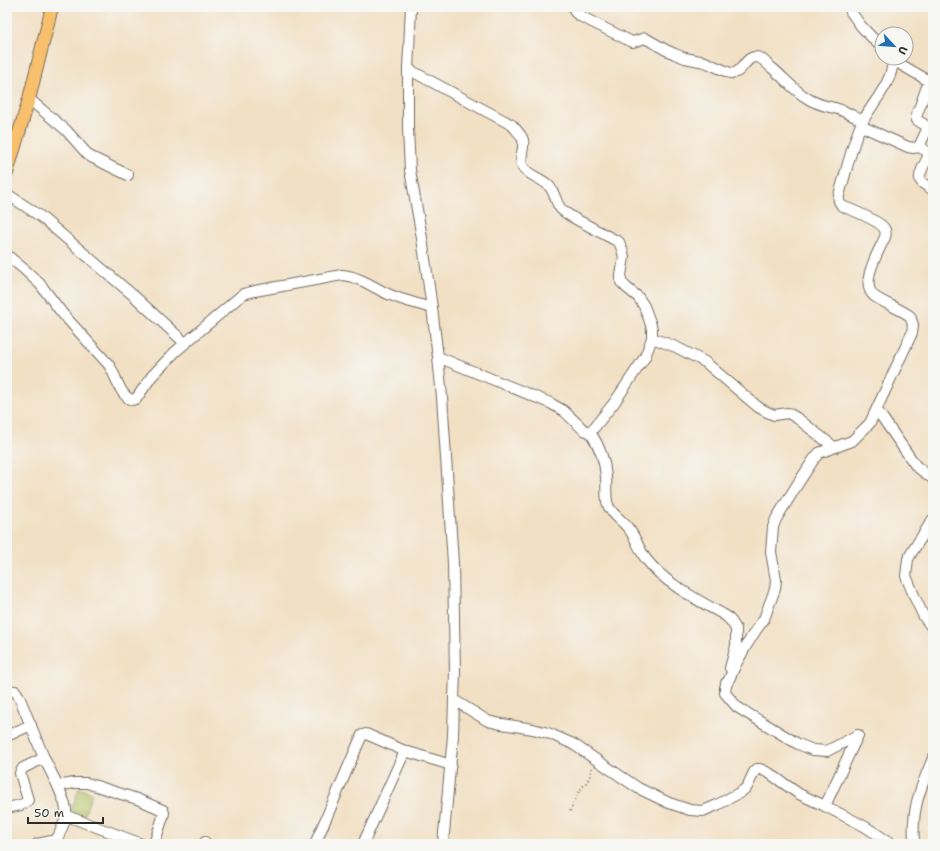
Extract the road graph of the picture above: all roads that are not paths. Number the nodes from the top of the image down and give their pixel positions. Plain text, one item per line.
1 (52, 7) edge
2 (411, 7) edge
3 (574, 7) edge
4 (851, 7) edge
5 (874, 40) edge
6 (893, 66) edge
7 (906, 66) edge
8 (408, 69) junction
9 (931, 79) edge
10 (29, 99) junction
11 (862, 124) junction
12 (919, 147) junction
13 (7, 173) edge
14 (128, 175) dead end
15 (933, 190) edge
16 (7, 194) edge
17 (7, 255) edge
18 (432, 308) junction
19 (652, 338) junction
20 (186, 343) junction
21 (438, 357) junction
22 (877, 410) junction
23 (590, 432) junction
24 (834, 447) junction
25 (933, 479) edge
26 (933, 520) edge
27 (933, 629) edge
28 (725, 688) junction
29 (7, 693) edge
30 (454, 700) junction
31 (31, 725) junction
32 (7, 736) edge
33 (406, 751) junction
34 (44, 758) junction
35 (933, 758) edge
36 (451, 765) junction
37 (58, 786) junction
38 (8, 805) edge
39 (825, 806) junction
40 (67, 816) junction
41 (56, 842) edge
42 (38, 844) edge
43 (142, 844) edge
44 (154, 844) edge
45 (315, 844) edge
46 (363, 844) edge
47 (443, 844) edge
48 (892, 844) edge
49 (914, 844) edge

1 - 10 main road
2 - 8 street
3 - 11 street
4 - 5 street
6 - 11 street
7 - 9 street
8 - 18 street
8 - 19 street
9 - 12 street
10 - 13 main road
10 - 14 street
11 - 12 street
11 - 22 street
12 - 15 street
16 - 20 street
17 - 20 street
18 - 20 street
18 - 21 street
19 - 23 street
19 - 24 street
21 - 23 street
21 - 30 street
22 - 24 street
22 - 25 street
23 - 28 street
24 - 28 street
26 - 27 street
28 - 39 street
29 - 31 street
30 - 36 street
30 - 39 street
31 - 32 street
31 - 34 street
33 - 36 street
33 - 45 street
33 - 46 street
34 - 37 street
34 - 38 street
35 - 49 street
36 - 47 street
37 - 40 street
37 - 44 street
39 - 48 street
40 - 41 street
40 - 43 street
41 - 42 street

